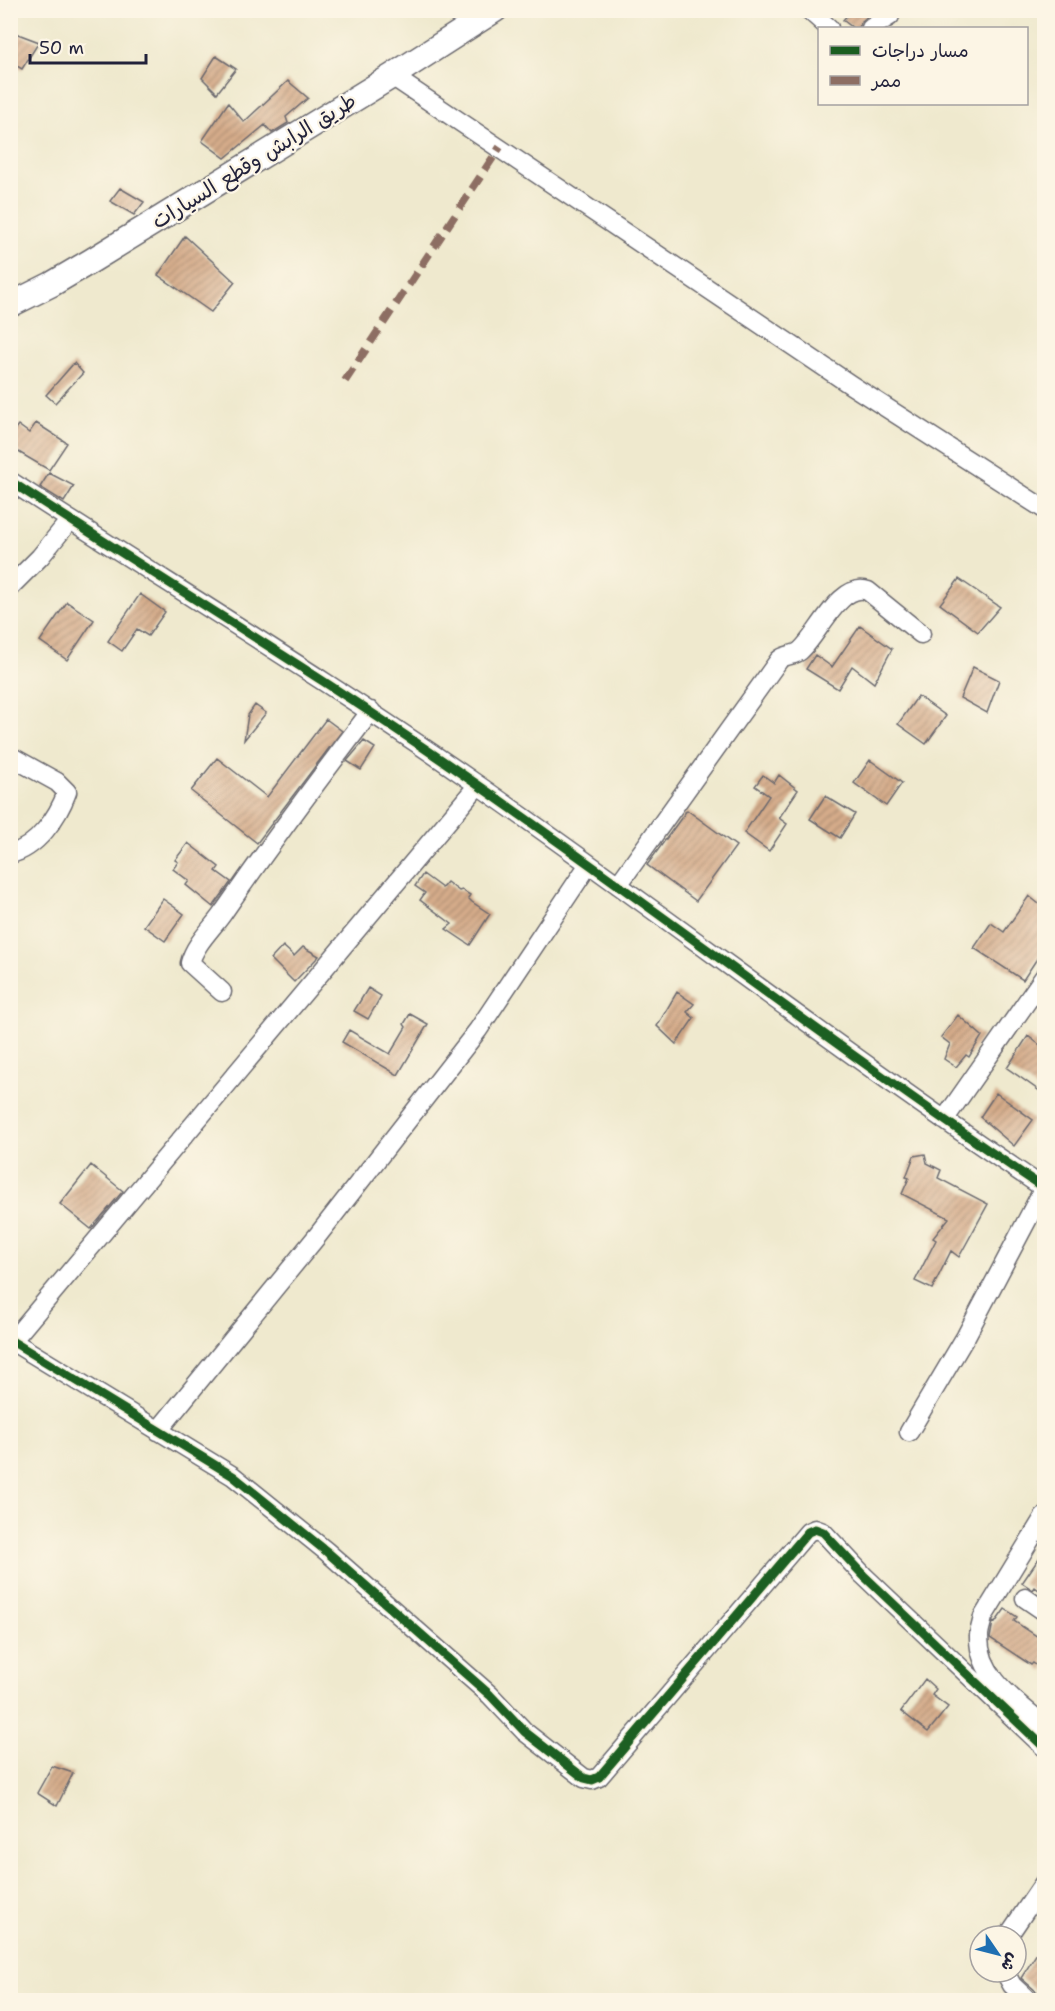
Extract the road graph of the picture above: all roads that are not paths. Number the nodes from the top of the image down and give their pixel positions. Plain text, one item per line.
1 (495, 10) edge
2 (808, 10) edge
3 (890, 16) dead end
4 (828, 27) edge
5 (873, 27) edge
6 (392, 76) junction
7 (10, 305) edge
8 (10, 481) edge
9 (1044, 509) edge
10 (70, 520) junction
11 (10, 587) edge
12 (921, 634) dead end
13 (371, 711) junction
14 (10, 756) edge
15 (478, 785) junction
16 (10, 854) edge
17 (589, 864) junction
18 (618, 885) junction
19 (1044, 977) edge
20 (222, 992) dead end
21 (944, 1120) junction
22 (1044, 1188) edge
23 (11, 1340) edge
24 (158, 1431) junction
25 (909, 1432) dead end
26 (1044, 1517) edge
27 (1024, 1598) dead end
28 (1044, 1611) edge
29 (1044, 1725) edge
30 (1044, 1747) edge
31 (1044, 1883) edge
32 (1016, 1924) edge
33 (1011, 1984) edge
34 (1028, 2001) edge

1 - 6 main road, طريق الرابش وقطع السيارات
2 - 4 street
3 - 5 street
6 - 7 main road, طريق الرابش وقطع السيارات
6 - 9 street
8 - 10 street
10 - 11 street
10 - 13 street
12 - 18 street
13 - 15 street
13 - 20 street
14 - 16 street
15 - 17 street
15 - 23 street
17 - 18 street
17 - 24 street
18 - 21 street
19 - 21 street
21 - 22 street
22 - 25 street
23 - 24 street
24 - 30 street
26 - 29 street
27 - 28 street
31 - 32 street
33 - 34 street

